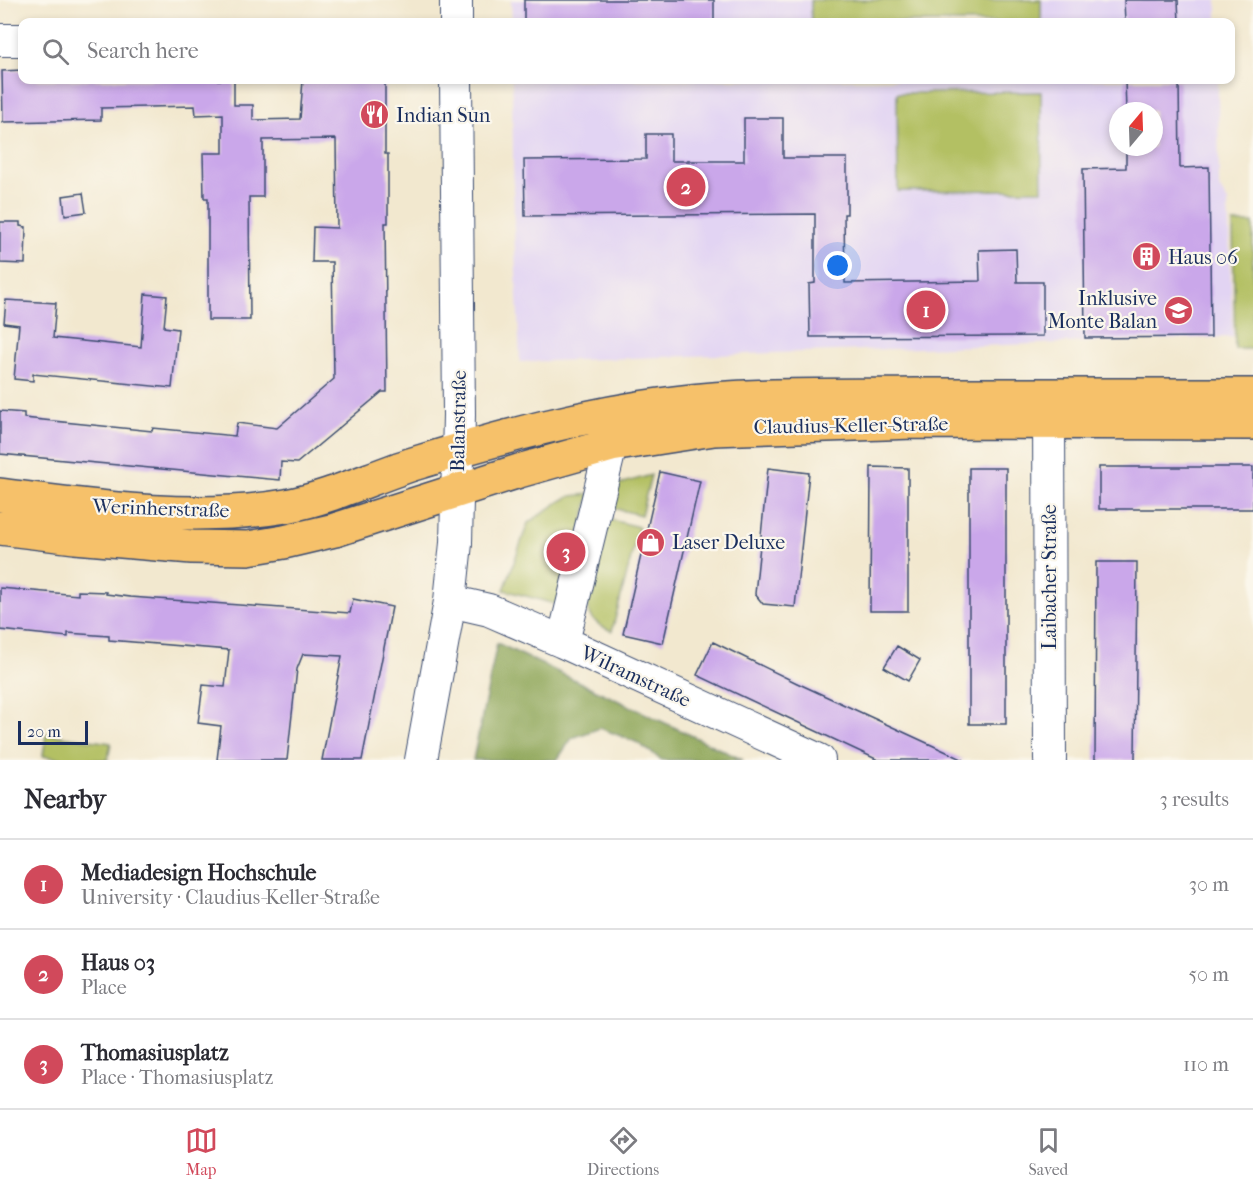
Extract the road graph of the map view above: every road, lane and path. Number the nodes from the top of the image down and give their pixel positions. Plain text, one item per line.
1 (456, 0) edge
2 (456, 18) edge
3 (0, 40) edge
4 (18, 40) edge
5 (456, 84) edge
6 (1253, 395) edge
7 (1049, 409) junction
8 (1253, 423) edge
9 (611, 445) junction
10 (458, 450) junction
11 (457, 491) junction
12 (0, 495) edge
13 (0, 528) edge
14 (450, 601) junction
15 (563, 642) junction
16 (421, 760) edge
17 (819, 760) edge
18 (1050, 760) edge

1 - 2 street
3 - 4 street
5 - 10 street, Balanstraße
6 - 7 main road, Claudius-Keller-Straße
7 - 8 main road, Claudius-Keller-Straße
7 - 9 main road, Claudius-Keller-Straße
7 - 10 main road, Claudius-Keller-Straße
7 - 18 street, Laibacher Straße
9 - 11 main road, Claudius-Keller-Straße
9 - 15 street
10 - 11 street, Balanstraße
10 - 12 main road, Werinherstraße
11 - 13 main road, Werinherstraße
11 - 14 street, Balanstraße
14 - 15 street, Wilramstraße
14 - 16 street, Balanstraße
15 - 17 street, Wilramstraße

